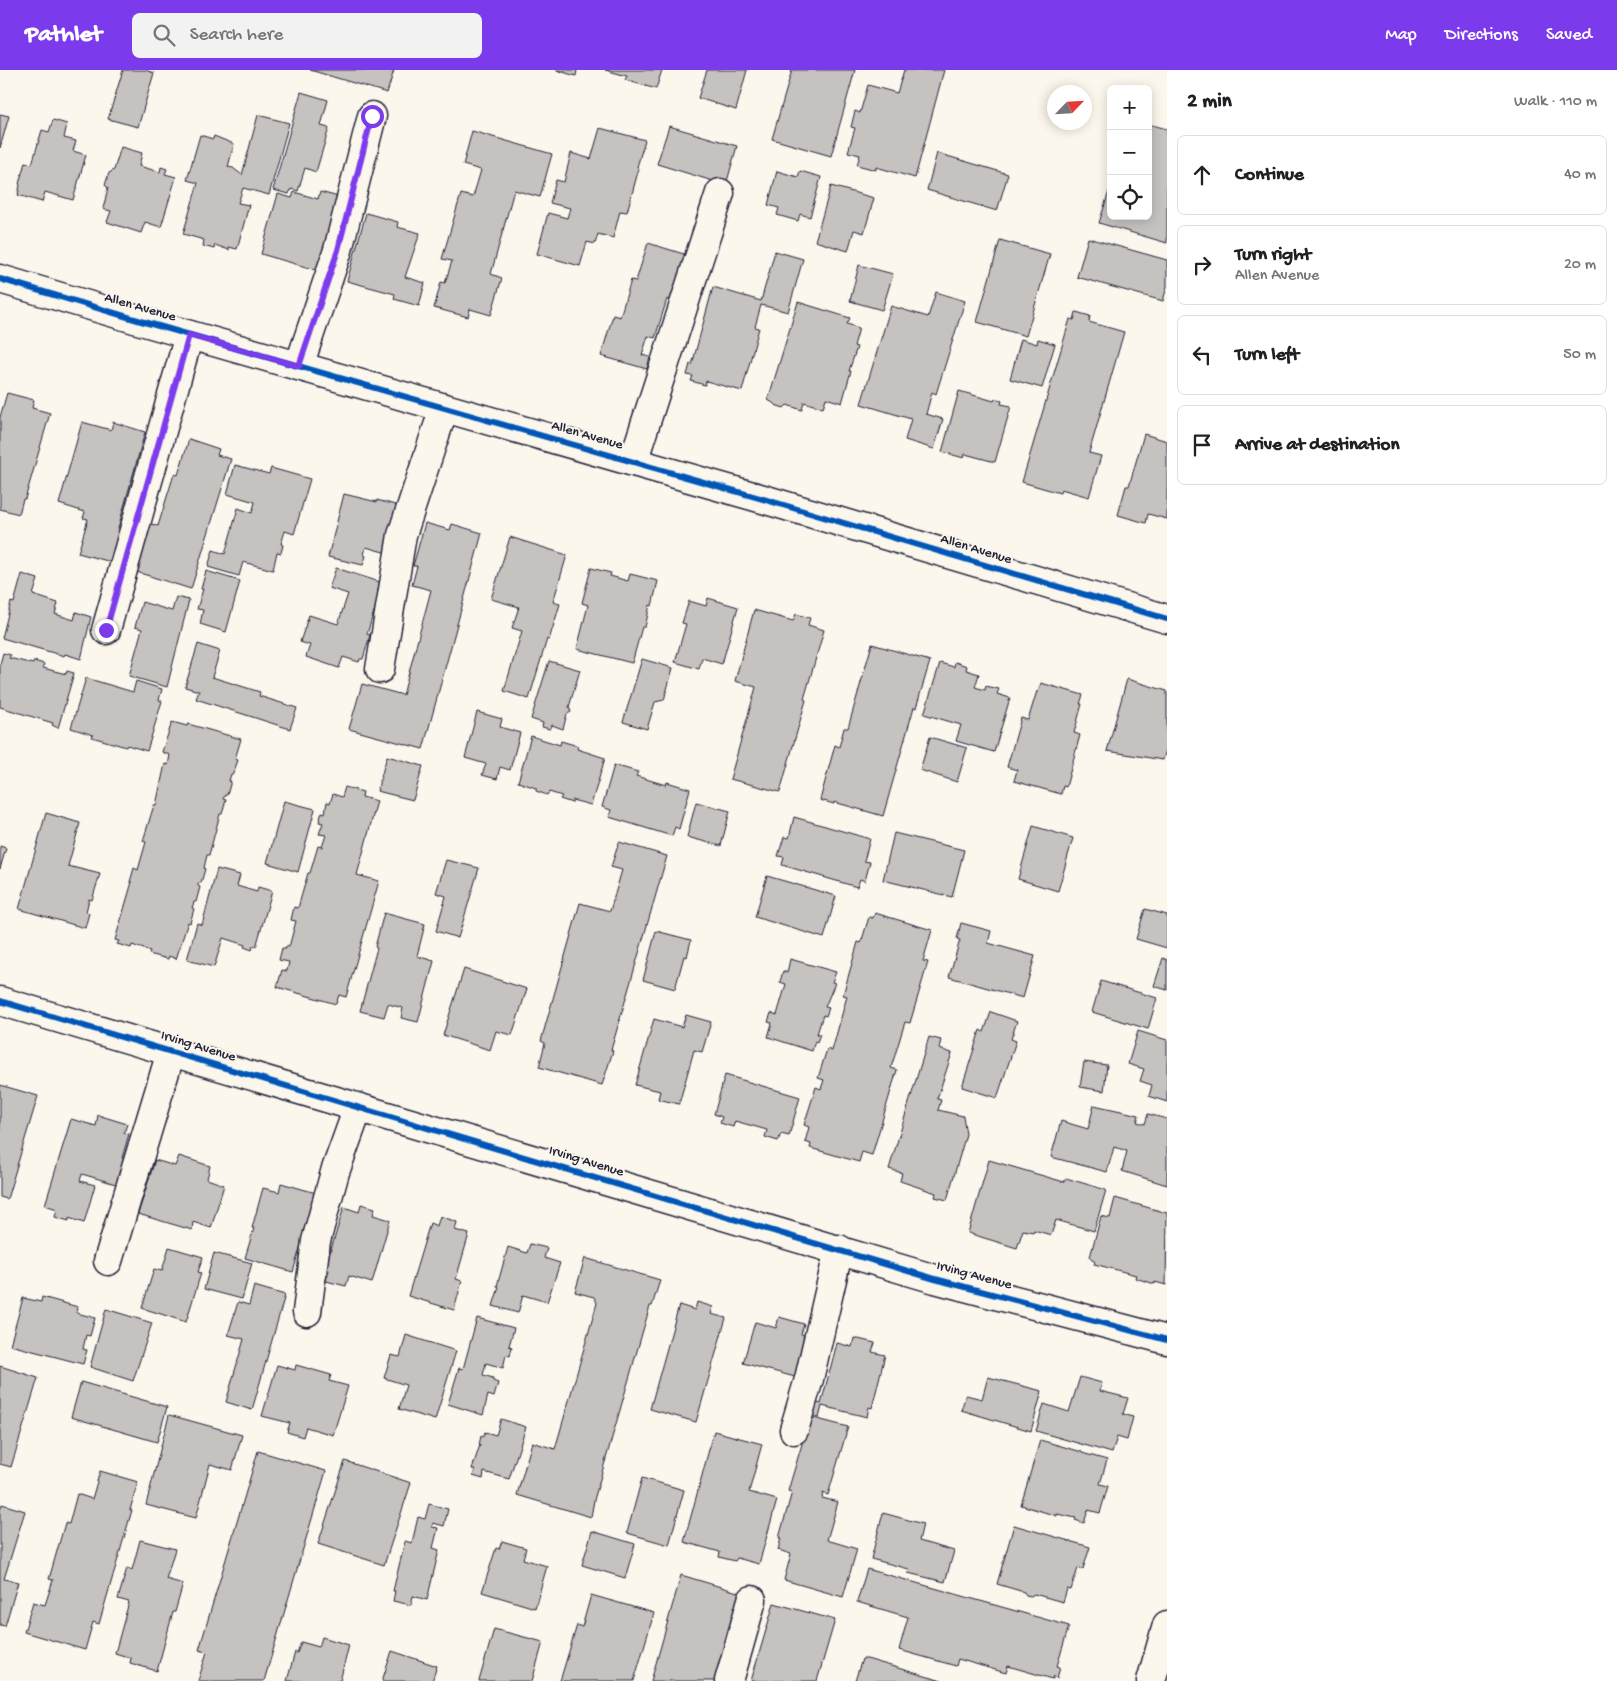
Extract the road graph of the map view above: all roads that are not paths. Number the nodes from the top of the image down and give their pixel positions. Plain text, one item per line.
1 (372, 116) dead end
2 (720, 193) dead end
3 (0, 279) edge
4 (189, 335) junction
5 (299, 366) junction
6 (444, 408) junction
7 (633, 462) junction
8 (1167, 619) edge
9 (106, 630) dead end
10 (380, 669) dead end
11 (0, 1001) edge
12 (170, 1052) junction
13 (358, 1108) junction
14 (839, 1249) junction
15 (108, 1261) dead end
16 (307, 1312) dead end
17 (1167, 1340) edge
18 (794, 1430) dead end
19 (752, 1600) dead end
20 (1167, 1625) edge
21 (729, 1681) edge
22 (1151, 1681) edge

1 - 5 street
2 - 7 street
3 - 4 street, Allen Avenue
4 - 5 street, Allen Avenue
4 - 9 street
5 - 6 street, Allen Avenue
6 - 7 street, Allen Avenue
6 - 10 street
7 - 8 street, Allen Avenue
11 - 12 street, Irving Avenue
12 - 13 street, Irving Avenue
12 - 15 street
13 - 14 street, Irving Avenue
13 - 16 street
14 - 17 street, Irving Avenue
14 - 18 street
19 - 21 street
20 - 22 street

